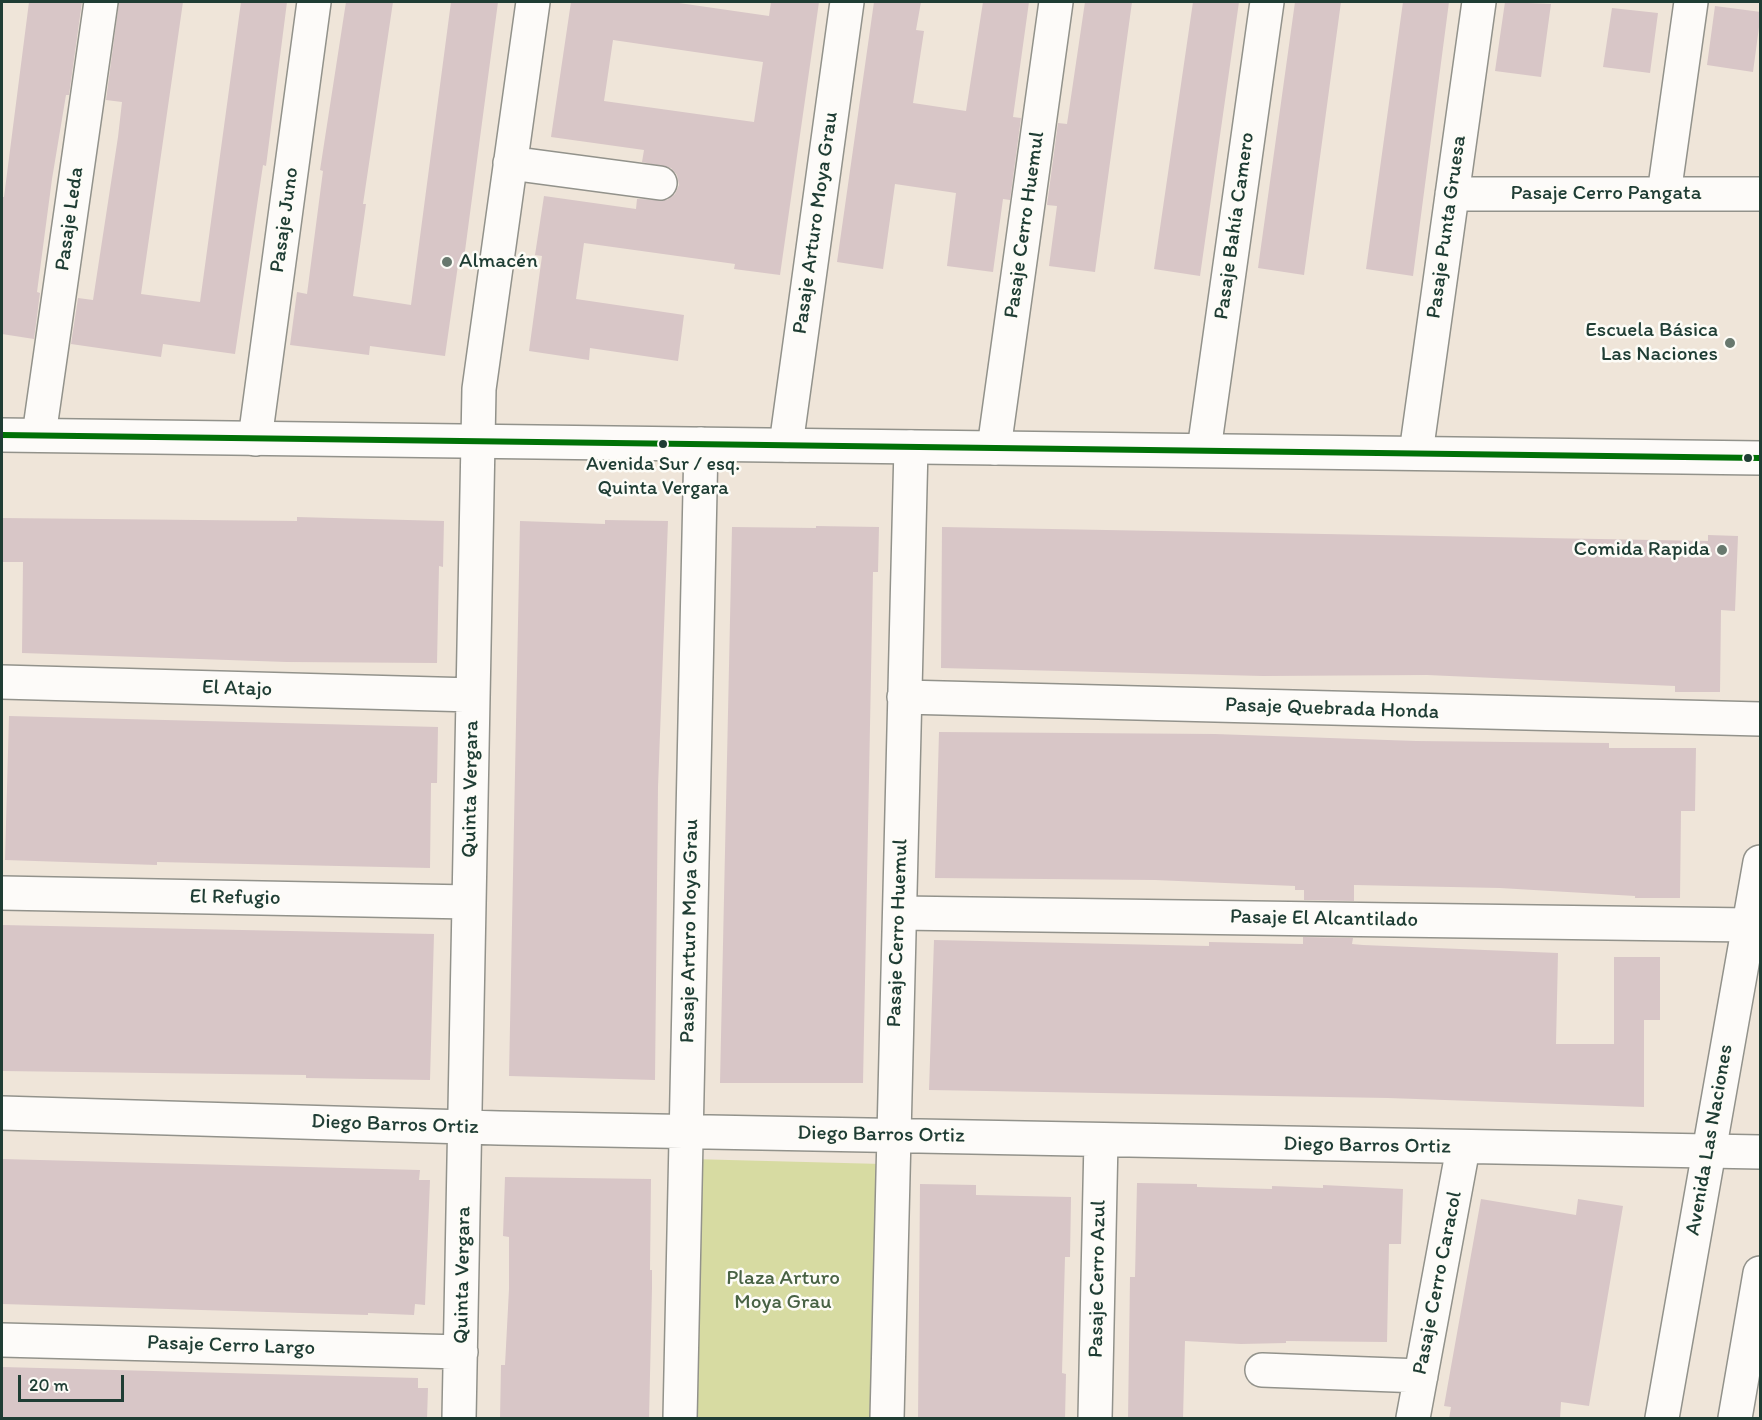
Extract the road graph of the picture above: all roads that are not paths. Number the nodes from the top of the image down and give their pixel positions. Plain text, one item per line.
1 (102, 2) edge
2 (314, 2) edge
3 (533, 2) edge
4 (847, 2) edge
5 (1056, 2) edge
6 (1267, 2) edge
7 (1479, 2) edge
8 (1691, 2) edge
9 (510, 162) junction
10 (660, 183) dead end
11 (1452, 194) junction
12 (1665, 194) junction
13 (1761, 194) edge
14 (2, 435) edge
15 (39, 435) junction
16 (255, 438) junction
17 (478, 441) junction
18 (701, 444) junction
19 (786, 445) junction
20 (911, 447) junction
21 (994, 448) junction
22 (1204, 450) junction
23 (1416, 453) junction
24 (1761, 458) edge
25 (2, 682) edge
26 (473, 695) junction
27 (904, 697) junction
28 (1761, 719) edge
29 (1761, 862) edge
30 (2, 893) edge
31 (469, 902) junction
32 (900, 913) junction
33 (1749, 925) junction
34 (2, 1113) edge
35 (466, 1127) junction
36 (686, 1131) junction
37 (892, 1136) junction
38 (1101, 1140) junction
39 (1463, 1148) junction
40 (1761, 1152) edge
41 (1707, 1153) junction
42 (1761, 1273) edge
43 (2, 1340) edge
44 (461, 1352) junction
45 (1262, 1370) dead end
46 (1421, 1376) junction
47 (1751, 1377) edge
48 (459, 1419) edge
49 (680, 1419) edge
50 (887, 1419) edge
51 (1095, 1419) edge
52 (1413, 1419) edge
53 (1662, 1419) edge
54 (1734, 1419) edge

1 - 15 street, Pasaje Leda
2 - 16 street, Pasaje Juno
3 - 9 street, Quinta Vergara
4 - 19 street, Pasaje Arturo Moya Grau
5 - 21 street, Pasaje Cerro Huemul
6 - 22 street, Pasaje Bahía Camero
7 - 11 street, Pasaje Punta Gruesa
8 - 12 street
9 - 10 street
9 - 17 street, Quinta Vergara
11 - 12 street, Pasaje Cerro Pangata
11 - 23 street, Pasaje Punta Gruesa
12 - 13 street, Pasaje Cerro Pangata
14 - 15 street
15 - 16 street
16 - 17 street
17 - 18 street
17 - 26 street, Quinta Vergara
18 - 19 street
18 - 36 street, Pasaje Arturo Moya Grau
19 - 20 street
20 - 21 street
20 - 27 street, Pasaje Cerro Huemul
21 - 22 street
22 - 23 street
23 - 24 street
25 - 26 street, El Atajo
26 - 31 street, Quinta Vergara
27 - 28 street, Pasaje Quebrada Honda
27 - 32 street, Pasaje Cerro Huemul
29 - 33 street, Avenida Las Naciones
30 - 31 street, El Refugio
31 - 35 street, Quinta Vergara
32 - 33 street, Pasaje El Alcantilado
32 - 37 street, Pasaje Cerro Huemul
33 - 41 street, Avenida Las Naciones
34 - 35 street, Diego Barros Ortiz
35 - 36 street, Diego Barros Ortiz
35 - 44 street, Quinta Vergara
36 - 37 street, Diego Barros Ortiz
36 - 49 street, Pasaje Arturo Moya Grau
37 - 38 street, Diego Barros Ortiz
37 - 50 street, Pasaje Cerro Huemul
38 - 39 street, Diego Barros Ortiz
38 - 51 street, Pasaje Cerro Azul
39 - 41 street, Diego Barros Ortiz
39 - 46 street, Pasaje Cerro Caracol
40 - 41 street, Diego Barros Ortiz
41 - 53 street, Avenida Las Naciones
42 - 47 street
43 - 44 street, Pasaje Cerro Largo
44 - 48 street, Quinta Vergara
45 - 46 street
46 - 52 street, Pasaje Cerro Caracol
47 - 54 street

